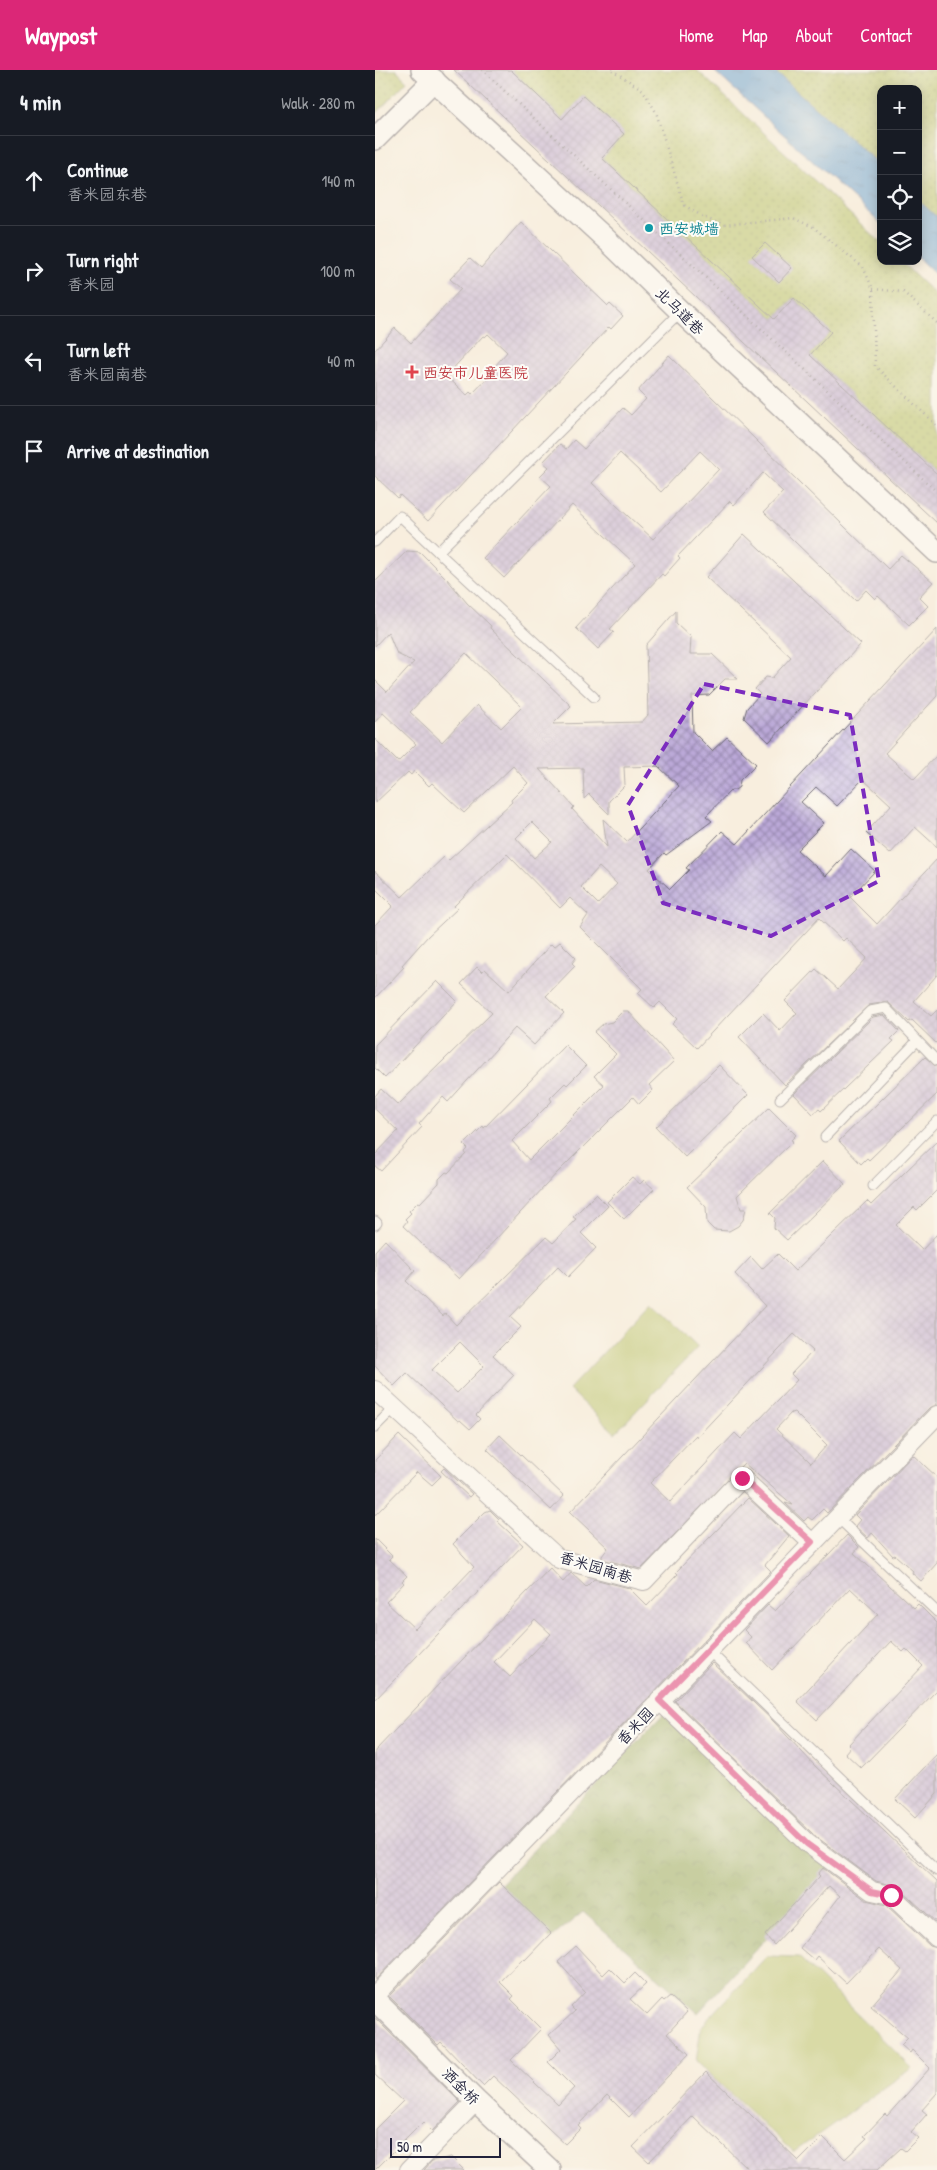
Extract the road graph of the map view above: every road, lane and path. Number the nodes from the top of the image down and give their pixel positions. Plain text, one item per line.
1 (482, 70) edge
2 (612, 70) edge
3 (428, 75) edge
4 (375, 139) edge
5 (873, 289) junction
6 (681, 312) junction
7 (937, 323) edge
8 (937, 426) edge
9 (937, 492) edge
10 (375, 542) edge
11 (438, 552) junction
12 (937, 552) edge
13 (594, 697) dead end
14 (917, 1041) junction
15 (937, 1061) edge
16 (780, 1099) dead end
17 (937, 1121) edge
18 (825, 1137) dead end
19 (873, 1186) dead end
20 (375, 1390) edge
21 (394, 1408) junction
22 (937, 1415) edge
23 (375, 1427) edge
24 (837, 1516) junction
25 (812, 1542) junction
26 (937, 1612) edge
27 (708, 1650) junction
28 (659, 1700) junction
29 (937, 1871) edge
30 (937, 1938) edge
31 (375, 1995) edge
32 (375, 2000) edge
33 (476, 2101) junction
34 (409, 2170) edge
35 (550, 2170) edge

1 - 9 path
2 - 5 path
3 - 4 street
3 - 6 street, 北马道巷
5 - 7 path
5 - 8 path
6 - 11 lane
6 - 12 street, 北马道巷
10 - 11 lane
11 - 13 lane
14 - 15 lane
14 - 16 lane
14 - 18 lane
17 - 19 lane
20 - 21 street, 香米园南巷
21 - 23 lane
21 - 25 street, 香米园南巷
22 - 24 street, 香米园
24 - 25 street, 香米园
24 - 26 lane
25 - 27 street, 香米园
27 - 28 street, 香米园
27 - 29 lane
28 - 30 street
28 - 31 street, 香米园
32 - 33 street, 洒金桥
33 - 34 street
33 - 35 street, 洒金桥

